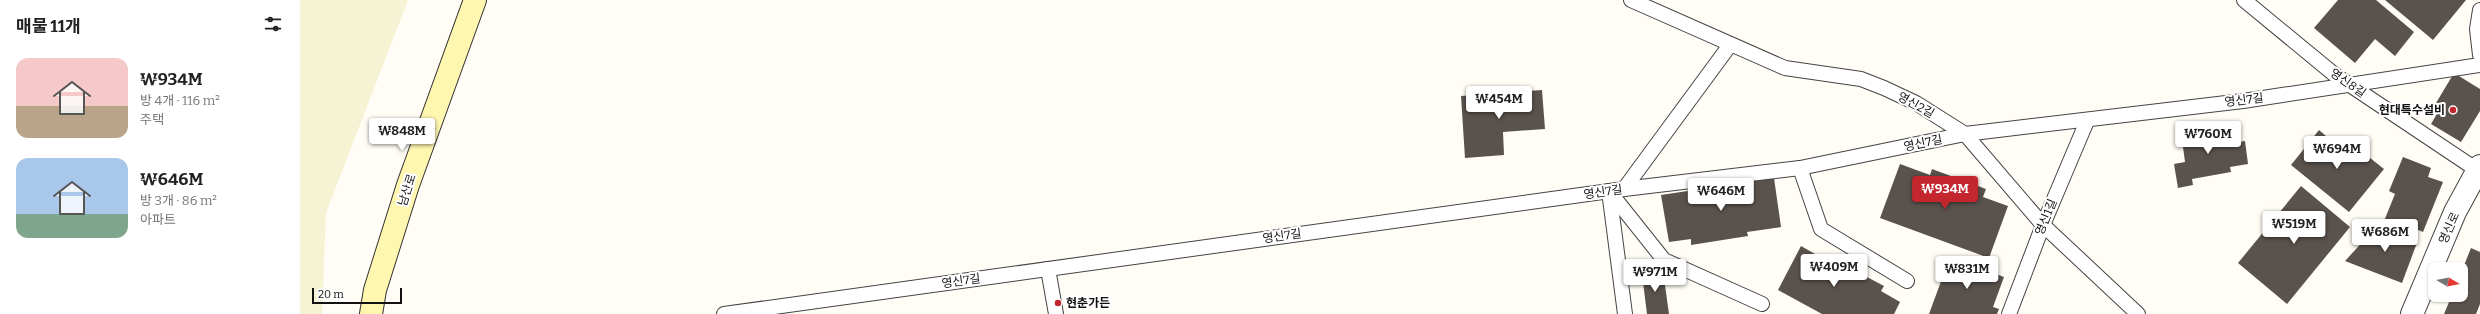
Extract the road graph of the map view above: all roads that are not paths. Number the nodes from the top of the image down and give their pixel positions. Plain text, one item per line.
1 (475, 0) edge
2 (1631, 0) edge
3 (2244, 0) edge
4 (2480, 10) edge
5 (1730, 45) junction
6 (2480, 55) edge
7 (2480, 65) edge
8 (2352, 85) junction
9 (2087, 121) junction
10 (1965, 134) junction
11 (1800, 168) junction
12 (2479, 169) edge
13 (1624, 189) junction
14 (1609, 191) junction
15 (2043, 225) junction
16 (1048, 269) junction
17 (1907, 281) dead end
18 (1762, 304) dead end
19 (372, 314) edge
20 (724, 314) edge
21 (1056, 314) edge
22 (1625, 314) edge
23 (2009, 314) edge
24 (2138, 314) edge
25 (2412, 314) edge

1 - 19 main road, 남산로
2 - 5 lane, 영신2길
3 - 8 lane, 영신8길
4 - 6 lane
5 - 10 lane, 영신2길
5 - 13 lane
7 - 8 lane, 영신7길
8 - 9 lane, 영신7길
8 - 12 lane, 영신8길
9 - 10 lane, 영신7길
9 - 15 lane, 영신1길
10 - 11 lane, 영신7길
10 - 15 lane, 영신2길
11 - 13 lane, 영신7길
11 - 17 lane
12 - 25 street, 영신로
13 - 14 lane, 영신7길
14 - 16 lane, 영신7길
14 - 18 lane
14 - 22 lane
15 - 23 lane, 영신1길
15 - 24 lane, 영신2길
16 - 20 lane, 영신7길
16 - 21 lane

